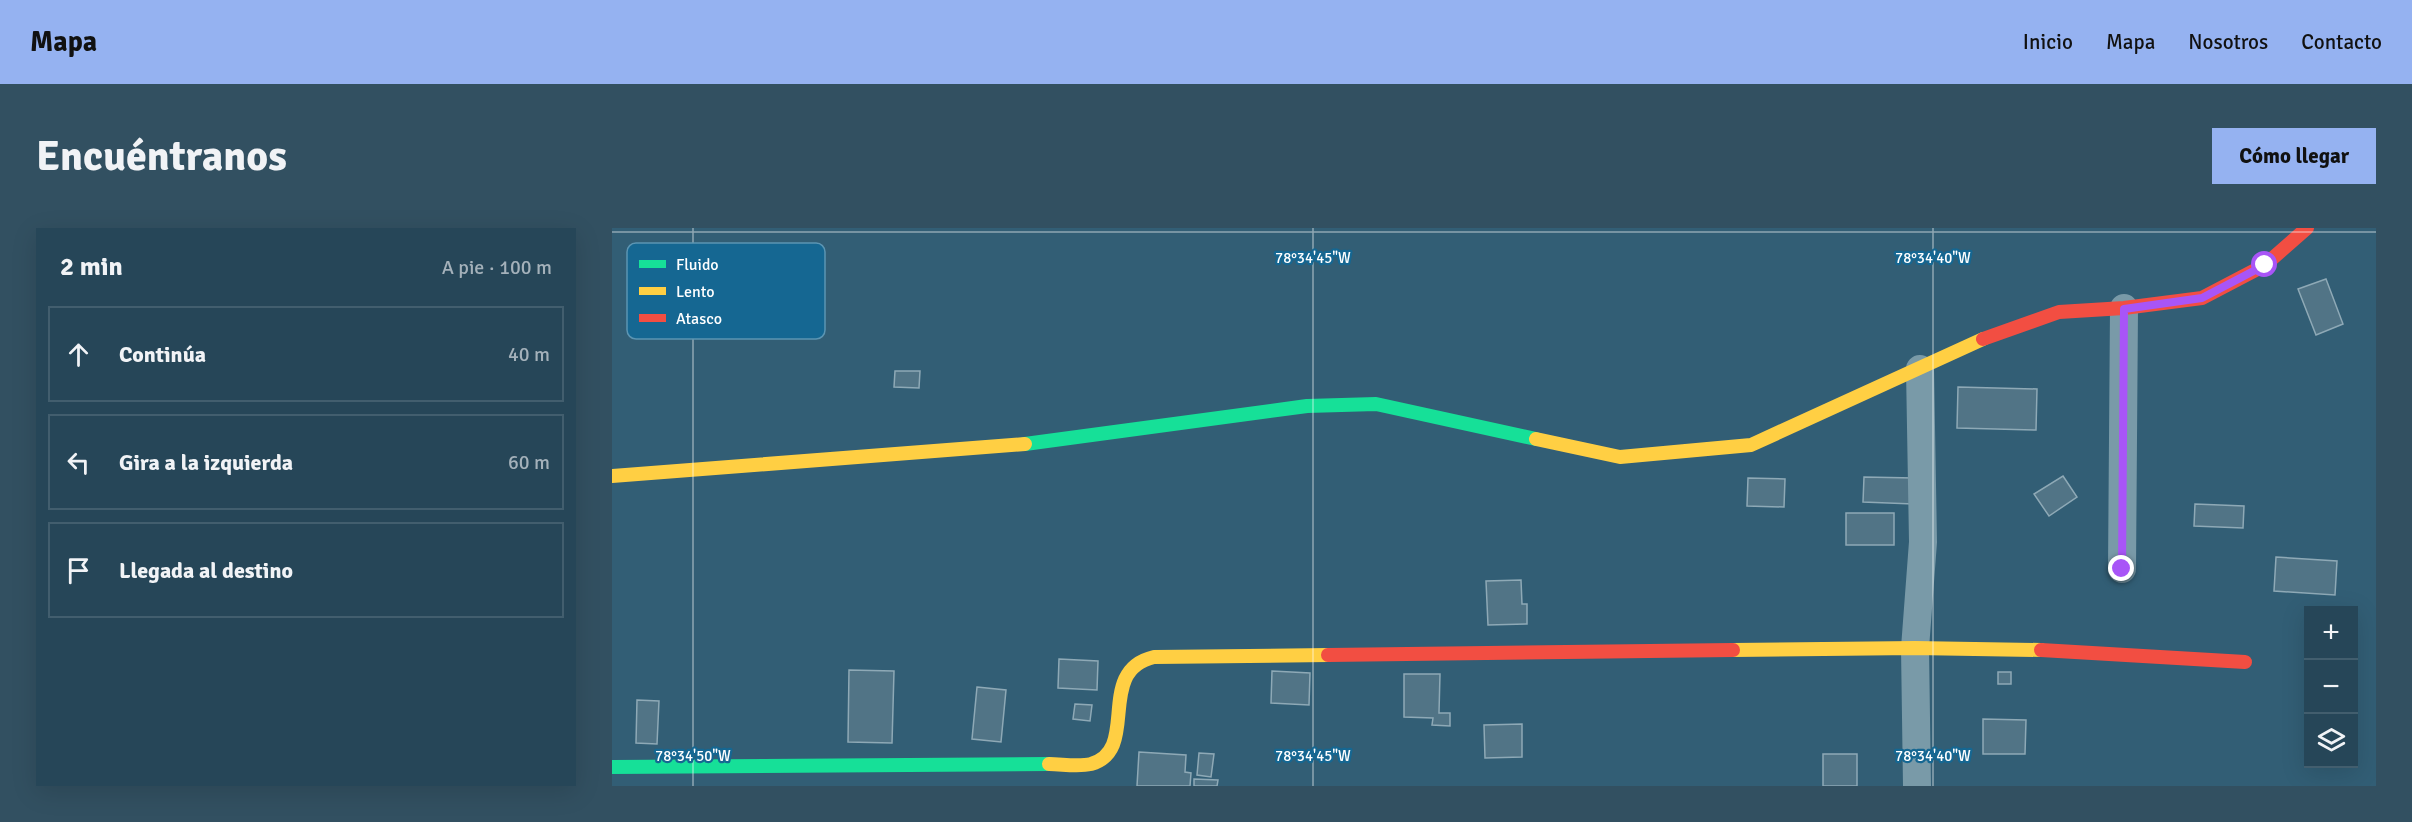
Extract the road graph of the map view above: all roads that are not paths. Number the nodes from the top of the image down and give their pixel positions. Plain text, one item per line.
1 (2307, 228) edge
2 (2124, 309) junction
3 (1920, 369) junction
4 (612, 476) edge
5 (2122, 569) dead end
6 (1915, 648) junction
7 (2245, 662) dead end
8 (612, 767) edge
9 (1917, 786) edge

1 - 2 street
2 - 3 street
2 - 5 street
3 - 4 street
3 - 6 street
6 - 7 street
6 - 8 street
6 - 9 street

